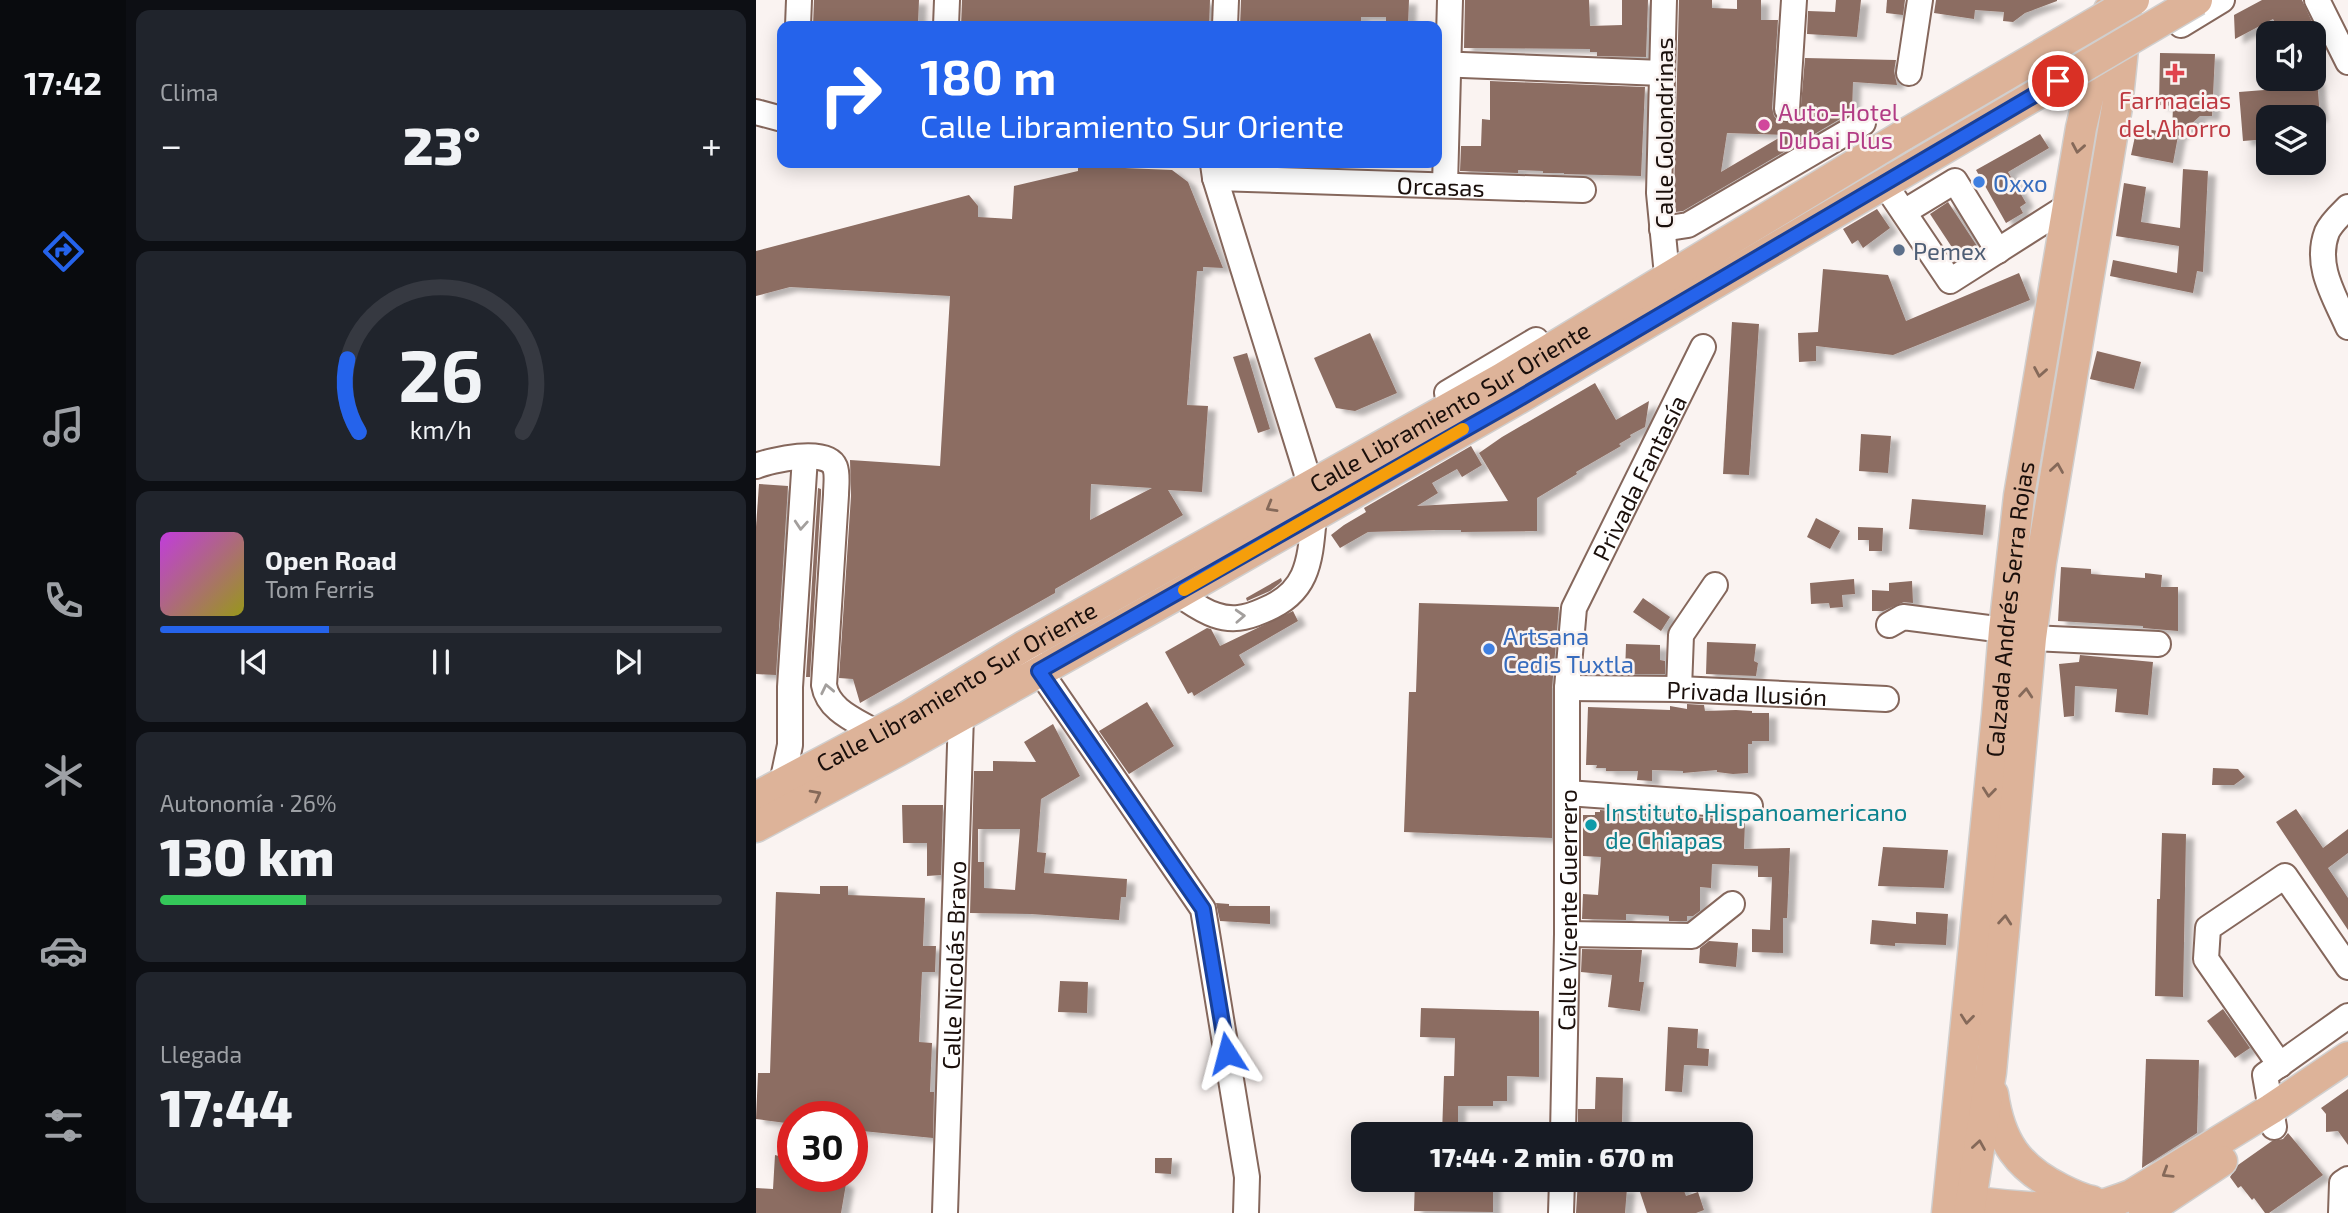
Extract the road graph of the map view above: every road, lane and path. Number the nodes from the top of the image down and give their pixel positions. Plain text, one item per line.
1 (799, 0) edge
2 (947, 0) edge
3 (1226, 0) edge
4 (1450, 0) edge
5 (1664, 0) edge
6 (1794, 0) edge
7 (1920, 0) edge
8 (2197, 0) edge
9 (2222, 0) edge
10 (2317, 0) edge
11 (2119, 3) edge
12 (798, 21) edge
13 (946, 21) edge
14 (1225, 21) edge
15 (2123, 61) junction
16 (2348, 62) edge
17 (1443, 64) edge
18 (1662, 73) junction
19 (1909, 73) dead end
20 (2092, 79) junction
21 (1787, 109) dead end
22 (756, 113) edge
23 (777, 118) edge
24 (1863, 123) dead end
25 (1214, 170) edge
26 (1951, 172) junction
27 (1445, 185) junction
28 (1583, 190) dead end
29 (1898, 204) junction
30 (2068, 206) junction
31 (2348, 207) edge
32 (1662, 229) junction
33 (1998, 251) junction
34 (1666, 265) junction
35 (2348, 327) edge
36 (1703, 347) dead end
37 (1507, 390) junction
38 (1444, 425) junction
39 (805, 457) junction
40 (756, 466) edge
41 (1310, 484) junction
42 (1314, 516) junction
43 (2012, 557) junction
44 (2041, 562) junction
45 (1715, 585) dead end
46 (1178, 594) junction
47 (1574, 608) joint
48 (1889, 625) dead end
49 (2017, 634) junction
50 (2158, 644) dead end
51 (1032, 659) junction
52 (1567, 688) junction
53 (1679, 689) junction
54 (1886, 699) dead end
55 (961, 715) junction
56 (875, 732) junction
57 (782, 783) junction
58 (1567, 793) junction
59 (756, 797) edge
60 (1750, 806) dead end
61 (756, 827) edge
62 (1732, 904) dead end
63 (1567, 934) junction
64 (2348, 967) edge
65 (2348, 1016) edge
66 (2348, 1057) edge
67 (2280, 1065) junction
68 (1991, 1072) junction
69 (2348, 1076) edge
70 (2273, 1118) junction
71 (1563, 1122) edge
72 (2345, 1181) edge
73 (1562, 1192) edge
74 (2106, 1204) junction
75 (1959, 1206) edge
76 (945, 1213) edge
77 (1246, 1213) edge
78 (1561, 1213) edge
79 (2146, 1213) edge
80 (2341, 1213) edge

1 - 12 street
2 - 13 street
3 - 14 street
4 - 17 street
5 - 18 street, Calle Golondrinas
6 - 21 street
7 - 19 street
8 - 37 main road, Calle Libramiento Sur Oriente, bridge
9 - 15 street
10 - 16 street
11 - 15 main road, Calzada Andrés Serra Rojas
11 - 20 main road, Calzada Andrés Serra Rojas
11 - 34 street
11 - 37 main road, Calle Libramiento Sur Oriente, bridge
15 - 20 street
44 -> 15 main road, Calzada Andrés Serra Rojas
17 - 18 street
17 - 27 street
18 - 32 street, Calle Golondrinas
20 - 26 street
20 -> 30 main road, Calzada Andrés Serra Rojas
22 - 23 street
24 - 32 street
25 - 27 street, Orcasas
25 - 41 street
26 - 29 street
26 - 33 street
27 - 28 street, Orcasas
29 - 33 street
29 - 38 street
30 - 33 street
30 -> 43 main road, Calzada Andrés Serra Rojas
31 - 35 street
32 - 34 street, Calle Golondrinas
34 - 38 street
36 - 47 street, Privada Fantasía
37 - 38 main road, Calle Libramiento Sur Oriente
38 - 41 main road, Calle Libramiento Sur Oriente
38 - 42 main road, Calle Libramiento Sur Oriente
39 - 40 street
56 -> 39 street
39 -> 57 street
41 -> 51 main road, Calle Libramiento Sur Oriente
42 - 46 main road, Calle Libramiento Sur Oriente
46 -> 42 street
43 - 44 main road
43 - 49 main road, Calzada Andrés Serra Rojas
44 - 49 main road, Calzada Andrés Serra Rojas
45 - 53 street
46 - 51 main road, Calle Libramiento Sur Oriente
47 - 52 street, Calle Vicente Guerrero
48 - 49 street
49 - 50 street
68 -> 49 main road, Calzada Andrés Serra Rojas
49 -> 75 main road, Calzada Andrés Serra Rojas
51 - 55 main road, Calle Libramiento Sur Oriente
51 - 56 main road, Calle Libramiento Sur Oriente
51 - 77 street
52 - 53 street, Privada Ilusión
52 - 58 street, Calle Vicente Guerrero
53 - 54 street, Privada Ilusión
61 -> 55 main road, Calle Libramiento Sur Oriente
55 - 76 street, Calle Nicolás Bravo
56 - 57 main road, Calle Libramiento Sur Oriente
57 - 59 main road, Calle Libramiento Sur Oriente
58 - 60 street
58 - 63 street, Calle Vicente Guerrero
62 - 63 street
63 - 71 street, Calle Vicente Guerrero
64 - 67 street
65 - 67 street
66 - 70 main road
67 - 70 street
68 - 74 main road
75 -> 68 main road, Calzada Andrés Serra Rojas
69 - 70 main road
70 -> 74 main road
70 - 79 main road
72 - 80 street
73 - 78 street
74 - 75 main road

